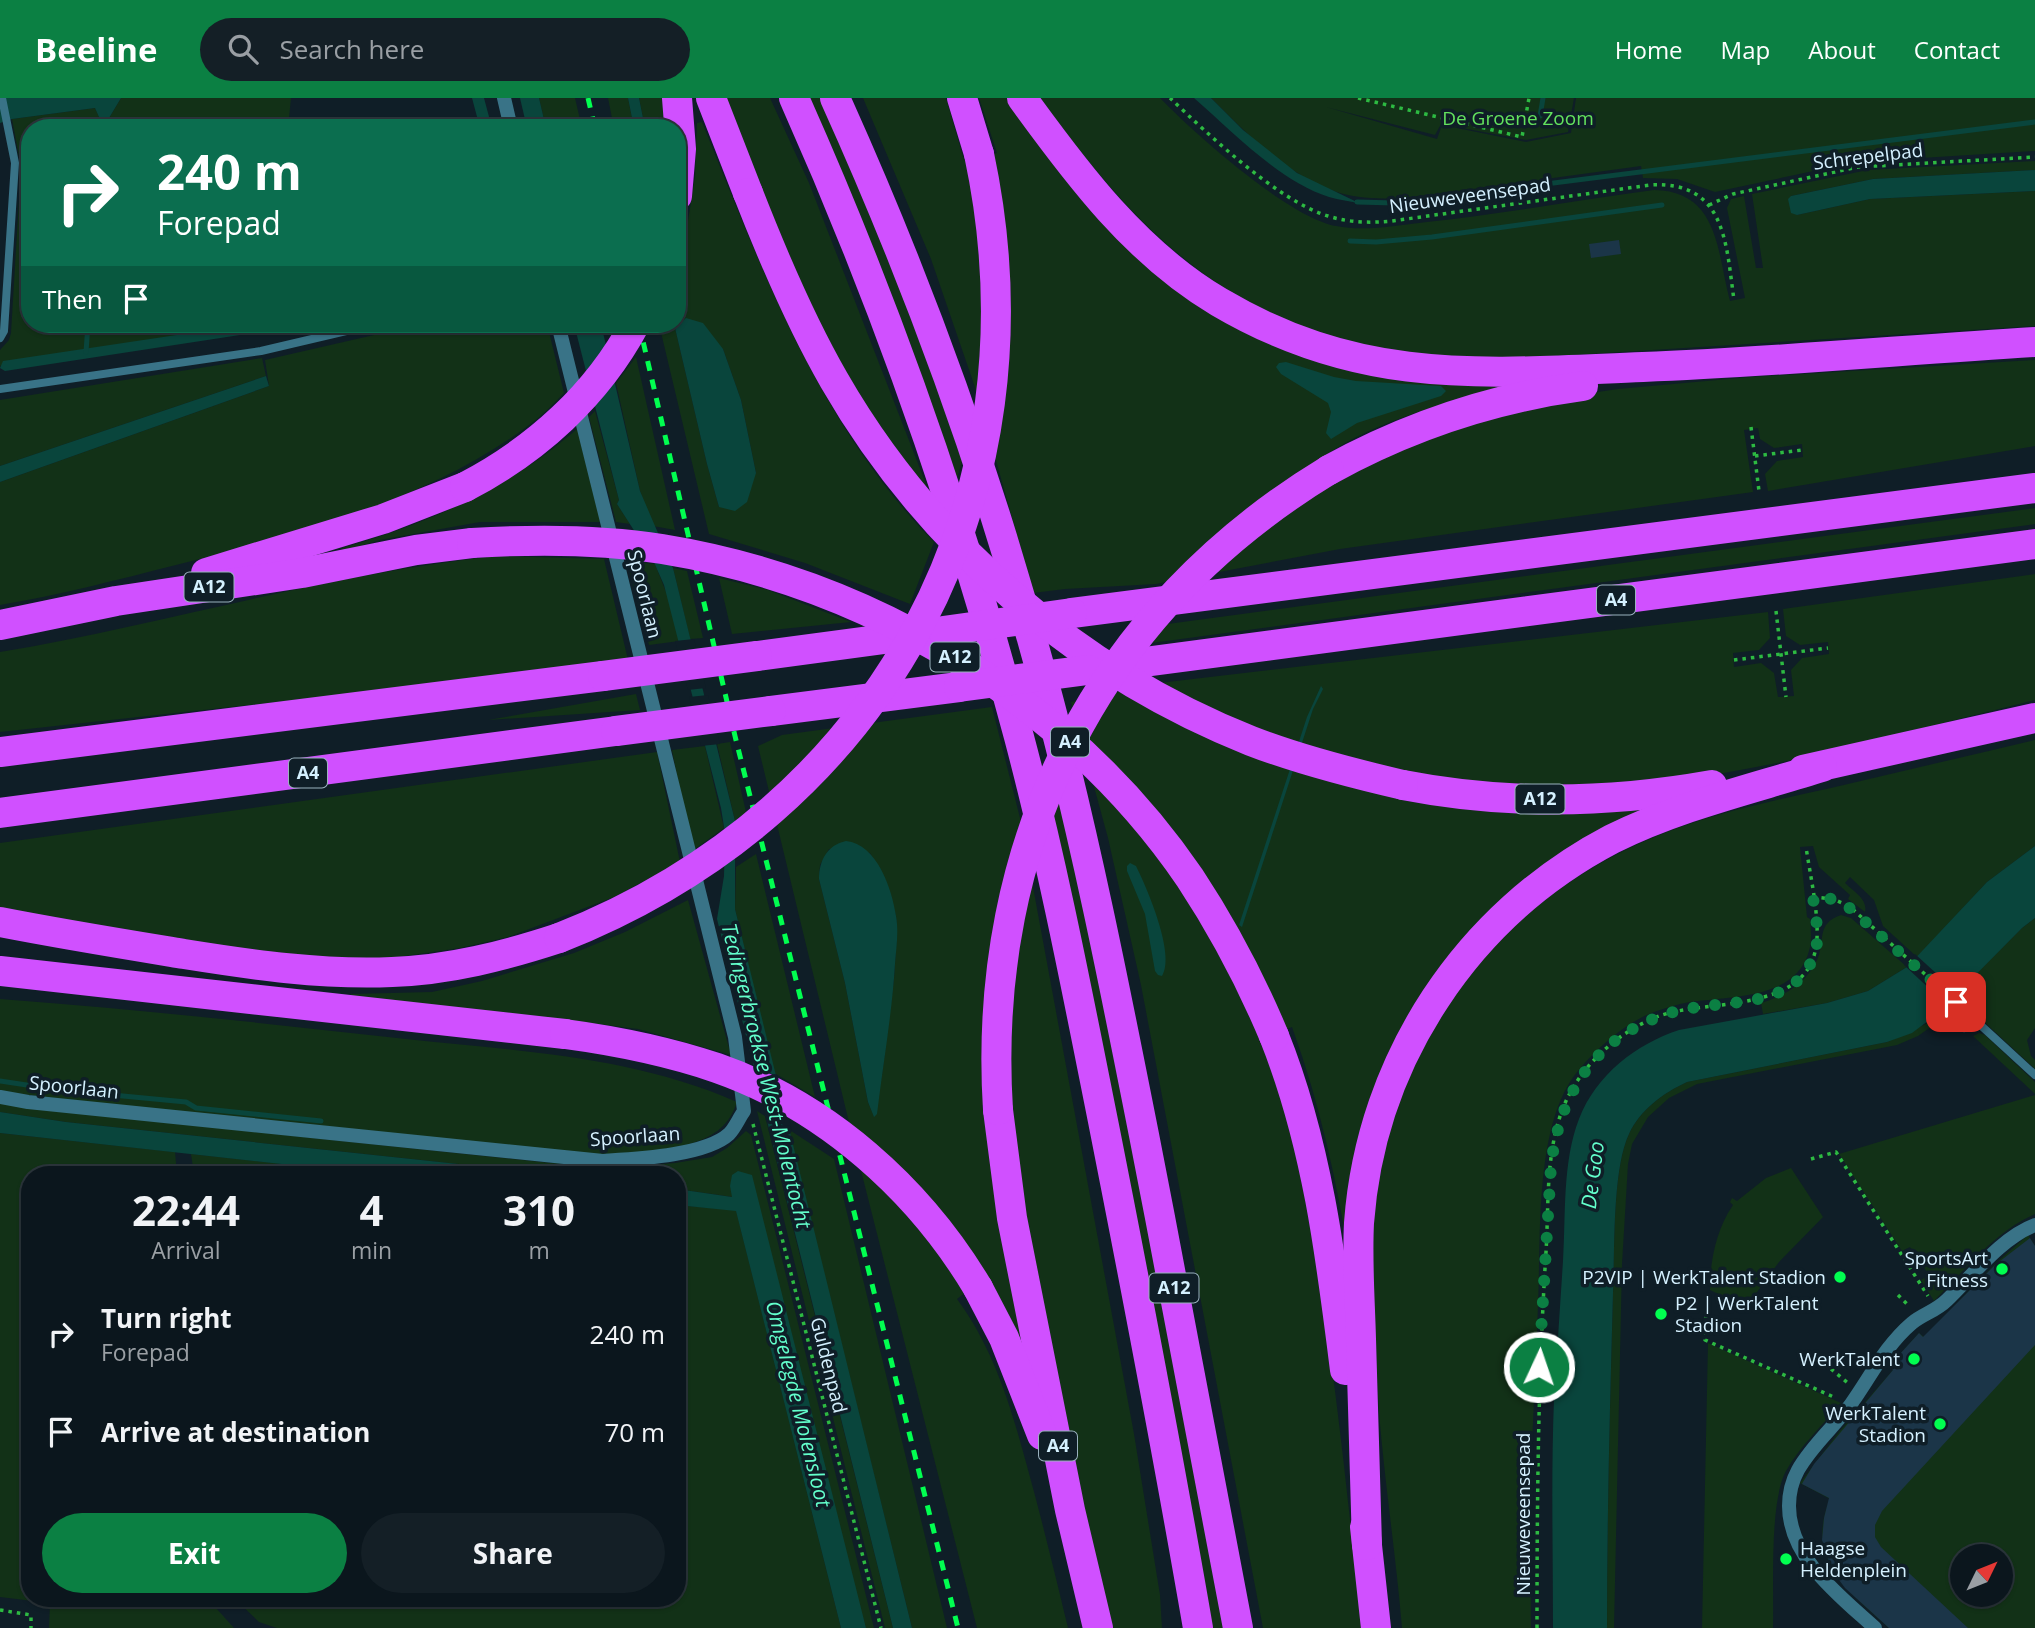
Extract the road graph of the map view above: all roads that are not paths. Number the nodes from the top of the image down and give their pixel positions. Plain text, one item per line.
1 (2, 98) edge
2 (504, 98) edge
3 (677, 98) edge
4 (711, 98) edge
5 (794, 98) edge
6 (835, 98) edge
7 (962, 98) edge
8 (1022, 98) edge
9 (509, 119) edge
10 (679, 119) edge
11 (338, 333) edge
12 (560, 333) edge
13 (629, 333) edge
14 (0, 338) edge
15 (2035, 342) edge
16 (1754, 362) junction
17 (0, 389) edge
18 (2035, 469) edge
19 (2035, 488) edge
20 (1829, 513) junction
21 (2035, 544) edge
22 (116, 601) junction
23 (0, 625) edge
24 (2035, 718) edge
25 (0, 752) edge
26 (1822, 767) junction
27 (0, 813) edge
28 (0, 922) edge
29 (0, 932) edge
30 (71, 936) junction
31 (0, 971) edge
32 (273, 985) junction
33 (1964, 1010) dead end
34 (1973, 1018) junction
35 (1964, 1028) dead end
36 (2035, 1075) edge
37 (0, 1097) edge
38 (2035, 1225) edge
39 (1171, 1471) junction
40 (1070, 1510) junction
41 (1367, 1545) junction
42 (1098, 1628) edge
43 (1177, 1628) edge
44 (1198, 1628) edge
45 (1238, 1628) edge
46 (1376, 1628) edge
47 (1875, 1628) edge

1 - 14 lane
2 - 9 street
3 - 10 highway
4 - 26 highway, A12, bridge
5 - 39 highway, A12
6 - 45 highway, A12
7 - 32 highway, A4, bridge
8 - 16 highway, A4
11 - 17 lane
12 - 37 street, Spoorlaan
13 - 22 highway, A12, bridge
15 - 16 highway, A4
16 - 40 highway, A4, bridge
18 - 20 highway
19 - 20 highway
20 - 25 highway, bridge
21 - 27 highway, A4, bridge
22 - 23 highway, A12
22 - 41 highway, A12, bridge
24 - 26 highway, A12
26 - 41 highway, A12
28 - 30 highway, A4
29 - 30 highway, A4
30 - 32 highway, A4
31 - 32 highway, A4
32 - 40 highway, A4, bridge
33 - 34 lane
34 - 35 lane
34 - 36 lane
38 - 47 street
39 - 43 highway, A12
39 - 44 highway, A12
40 - 42 highway, A4
41 - 46 highway, A12

